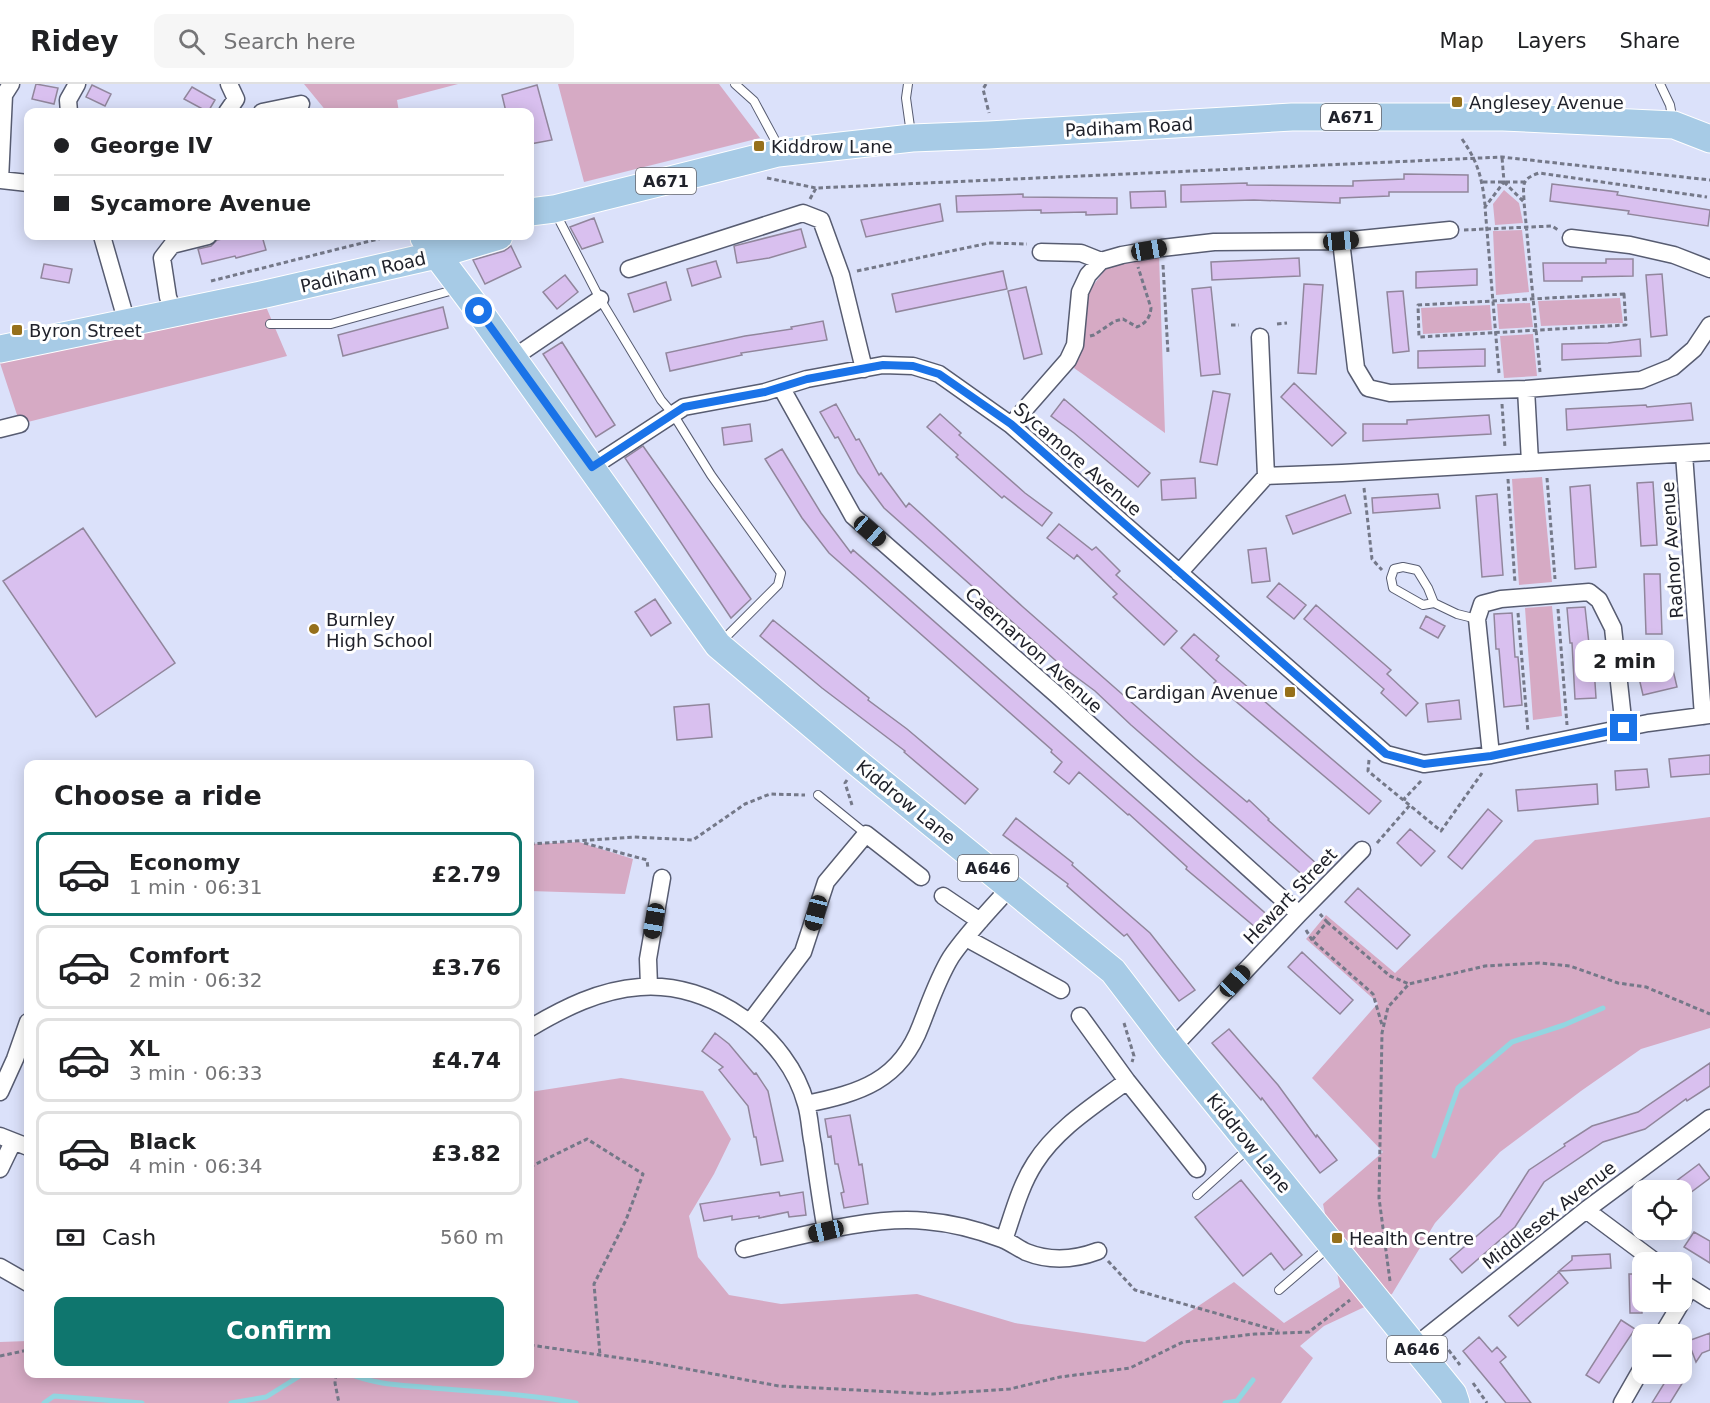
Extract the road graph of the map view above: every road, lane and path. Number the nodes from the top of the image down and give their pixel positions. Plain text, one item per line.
1 (77, 84) edge
2 (229, 84) edge
3 (735, 84) edge
4 (908, 84) edge
5 (986, 84) edge
6 (1660, 84) edge
7 (5, 91) edge
8 (301, 104) dead end
9 (69, 108) edge
10 (230, 108) edge
11 (282, 108) edge
12 (1447, 117) junction
13 (989, 118) dead end
14 (1674, 125) junction
15 (912, 138) junction
16 (1710, 139) edge
17 (778, 153) junction
18 (1502, 157) junction
19 (1475, 158) junction
20 (762, 178) dead end
21 (0, 180) edge
22 (1710, 180) edge
23 (1483, 182) junction
24 (1504, 182) junction
25 (1526, 182) junction
26 (24, 183) edge
27 (1707, 197) dead end
28 (1524, 202) dead end
29 (1485, 207) junction
30 (542, 210) edge
31 (1488, 229) junction
32 (1450, 230) joint
33 (1571, 238) joint
34 (103, 240) edge
35 (191, 240) edge
36 (461, 240) edge
37 (1341, 241) junction
38 (432, 243) edge
39 (1162, 248) junction
40 (1041, 252) joint
41 (1137, 252) junction
42 (1101, 261) junction
43 (629, 269) dead end
44 (1710, 269) edge
45 (841, 275) junction
46 (461, 288) junction
47 (600, 299) junction
48 (1493, 301) junction
49 (174, 313) junction
50 (127, 323) junction
51 (1287, 323) dead end
52 (270, 324) dead end
53 (1277, 324) dead end
54 (1231, 325) dead end
55 (1239, 325) dead end
56 (1710, 325) edge
57 (1496, 333) junction
58 (1076, 335) junction
59 (1260, 337) dead end
60 (0, 349) edge
61 (1168, 352) dead end
62 (513, 358) junction
63 (864, 369) junction
64 (781, 387) junction
65 (1501, 388) junction
66 (1526, 389) junction
67 (674, 414) junction
68 (20, 424) dead end
69 (1011, 424) junction
70 (0, 429) edge
71 (1710, 452) edge
72 (1684, 453) junction
73 (1530, 462) junction
74 (1506, 463) junction
75 (592, 467) junction
76 (1266, 476) junction
77 (1364, 483) dead end
78 (1179, 573) junction
79 (1391, 578) junction
80 (1517, 598) junction
81 (1434, 603) junction
82 (1477, 619) junction
83 (718, 645) junction
84 (1707, 715) edge
85 (1528, 725) dead end
86 (1624, 728) junction
87 (1371, 741) junction
88 (1493, 755) junction
89 (859, 764) junction
90 (1423, 780) dead end
91 (819, 795) joint
92 (1411, 806) junction
93 (862, 831) junction
94 (579, 842) junction
95 (534, 844) edge
96 (1362, 850) joint
97 (921, 877) dead end
98 (662, 878) joint
99 (1011, 886) junction
100 (943, 896) dead end
101 (1303, 909) junction
102 (980, 921) junction
103 (1327, 922) junction
104 (966, 938) junction
105 (1312, 940) junction
106 (1409, 984) junction
107 (649, 986) junction
108 (1061, 990) dead end
109 (1140, 1006) junction
110 (1710, 1014) edge
111 (1080, 1016) dead end
112 (750, 1022) junction
113 (534, 1026) edge
114 (1383, 1028) junction
115 (24, 1033) edge
116 (1172, 1048) junction
117 (1126, 1079) junction
118 (0, 1092) edge
119 (806, 1104) junction
120 (1710, 1118) edge
121 (14, 1142) edge
122 (1251, 1147) junction
123 (534, 1165) edge
124 (0, 1169) edge
125 (1197, 1169) dead end
126 (1197, 1195) dead end
127 (1586, 1210) junction
128 (826, 1231) junction
129 (1004, 1240) junction
130 (1332, 1245) junction
131 (744, 1249) dead end
132 (1098, 1251) joint
133 (1642, 1252) edge
134 (0, 1267) edge
135 (24, 1280) edge
136 (1692, 1289) edge
137 (1279, 1290) dead end
138 (1371, 1292) junction
139 (1710, 1300) edge
140 (1283, 1333) junction
141 (534, 1346) edge
142 (1415, 1347) junction
143 (24, 1351) edge
144 (600, 1355) junction
145 (0, 1356) edge
146 (336, 1378) edge
147 (1633, 1384) edge
148 (339, 1403) edge
149 (1456, 1403) edge
150 (1622, 1403) edge

1 - 9 street
2 - 10 street
3 - 17 lane
4 - 15 lane
5 - 13 path
6 - 14 lane
7 - 21 street
8 - 11 street
12 - 14 main road, Padiham Road / A671
12 - 15 main road, Padiham Road / A671
12 - 19 path
14 - 16 main road, Padiham Road / A671
15 - 17 main road, Padiham Road / A671
17 - 30 main road, Padiham Road / A671
18 - 19 path
18 - 22 path
18 - 24 path
19 - 20 path
19 - 23 path
21 - 26 street
23 - 24 path
23 - 29 path
24 - 25 path
24 - 29 path
25 - 27 path
25 - 28 path
29 - 31 path
30 - 47 lane
31 - 32 path
31 - 33 path
31 - 48 path
32 - 37 street
33 - 44 street
34 - 50 street
35 - 49 street
36 - 38 main road, Padiham Road
37 - 39 street
37 - 65 street
38 - 46 main road, Kiddrow Lane / A646
38 - 49 main road, Padiham Road
39 - 41 street
39 - 61 path
40 - 42 street
40 - 45 path
41 - 42 street
41 - 58 path
42 - 58 street
43 - 45 street
45 - 63 street
46 - 52 lane
46 - 62 main road, Kiddrow Lane / A646
47 - 62 street
47 - 67 lane
48 - 57 path
48 - 57 path
48 - 57 path
49 - 50 main road, Padiham Road
50 - 60 main road, Padiham Road
51 - 53 path
54 - 55 path
56 - 66 street
57 - 65 path
58 - 69 street
59 - 76 street
62 - 75 main road, Kiddrow Lane / A646
63 - 64 street, Sycamore Avenue
63 - 69 street, Sycamore Avenue
64 - 67 street, Sycamore Avenue
64 - 101 street, Caernarvon Avenue
65 - 66 street
65 - 74 path
66 - 73 street
67 - 75 street, Sycamore Avenue
67 - 83 lane
68 - 70 street
69 - 78 street, Sycamore Avenue
71 - 72 street
72 - 73 street
72 - 84 street, Radnor Avenue
73 - 74 street
74 - 76 street
74 - 80 path
75 - 83 main road, Kiddrow Lane / A646
76 - 78 street
77 - 79 path
78 - 87 street, Sycamore Avenue
79 - 81 lane
79 - 81 lane
80 - 82 street
80 - 85 path
80 - 86 street
81 - 82 lane
82 - 88 street
83 - 89 main road, Kiddrow Lane / A646
84 - 86 street, Sycamore Avenue
86 - 88 street, Sycamore Avenue
87 - 88 street, Sycamore Avenue
87 - 92 path
88 - 92 path
89 - 93 path
89 - 99 main road, Kiddrow Lane / A646
90 - 92 path
91 - 93 lane
91 - 94 path
92 - 96 path
93 - 97 street
93 - 112 street
94 - 95 path
94 - 98 path
96 - 101 street, Hewart Street
98 - 107 street
99 - 102 street
99 - 109 main road, Kiddrow Lane / A646
100 - 102 street
101 - 103 path
101 - 105 path
101 - 116 street, Hewart Street
102 - 104 street
103 - 105 path
103 - 106 path
104 - 108 street
104 - 119 street
105 - 114 path
106 - 110 path
106 - 114 path
107 - 112 street
107 - 113 street
109 - 116 main road, Kiddrow Lane / A646
109 - 117 path
111 - 117 street
112 - 119 street
114 - 138 path
115 - 118 street
116 - 122 main road, Kiddrow Lane / A646
117 - 125 street
117 - 129 street
119 - 128 street
120 - 127 street, Middlesex Avenue
121 - 124 street
122 - 126 lane
122 - 130 main road, Kiddrow Lane / A646
123 - 144 path
127 - 133 street
127 - 142 street, Middlesex Avenue
128 - 129 street
128 - 131 street
129 - 132 street
130 - 137 lane
130 - 138 main road, Kiddrow Lane / A646
132 - 140 path
134 - 135 street
136 - 139 street
138 - 140 path
138 - 142 main road, Kiddrow Lane / A646
140 - 144 path
141 - 144 path
142 - 149 main road, Kiddrow Lane / A646
143 - 145 path
146 - 148 path
147 - 150 street

